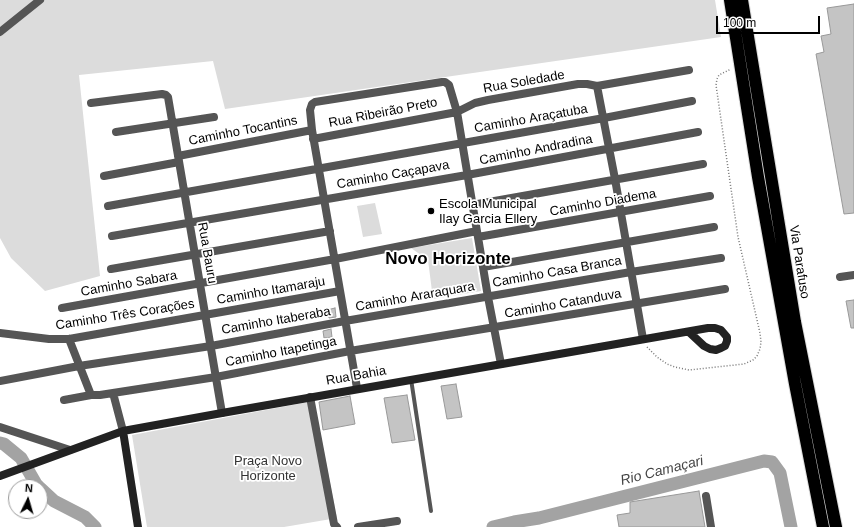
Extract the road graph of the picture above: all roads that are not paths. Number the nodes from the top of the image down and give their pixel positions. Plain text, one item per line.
1 (40, 0) edge
2 (730, 0) edge
3 (742, 0) edge
4 (0, 32) edge
5 (689, 70) dead end
6 (597, 86) junction
7 (692, 101) dead end
8 (91, 103) dead end
9 (457, 112) junction
10 (214, 117) dead end
11 (604, 118) junction
12 (172, 124) junction
13 (312, 130) junction
14 (116, 132) dead end
15 (698, 132) dead end
16 (313, 139) junction
17 (462, 143) junction
18 (609, 148) junction
19 (178, 159) junction
20 (703, 164) dead end
21 (319, 169) junction
22 (467, 175) junction
23 (104, 176) dead end
24 (615, 179) junction
25 (184, 192) junction
26 (710, 196) dead end
27 (324, 199) junction
28 (472, 205) junction
29 (108, 206) dead end
30 (621, 212) junction
31 (190, 222) junction
32 (714, 227) dead end
33 (330, 231) junction
34 (477, 234) junction
35 (112, 236) dead end
36 (626, 242) junction
37 (195, 255) junction
38 (721, 258) dead end
39 (335, 259) junction
40 (483, 267) junction
41 (111, 269) dead end
42 (631, 272) junction
43 (854, 275) edge
44 (840, 277) dead end
45 (200, 284) junction
46 (725, 289) dead end
47 (340, 291) junction
48 (488, 296) junction
49 (636, 304) junction
50 (62, 308) dead end
51 (205, 314) junction
52 (345, 321) junction
53 (494, 328) junction
54 (689, 332) dead end
55 (0, 333) edge
56 (69, 339) junction
57 (643, 339) junction
58 (211, 346) junction
59 (350, 351) junction
60 (501, 364) junction
61 (79, 366) junction
62 (216, 377) junction
63 (411, 379) junction
64 (0, 381) edge
65 (357, 388) junction
66 (113, 393) junction
67 (91, 395) junction
68 (310, 397) junction
69 (64, 400) dead end
70 (222, 413) junction
71 (1, 428) edge
72 (123, 431) junction
73 (47, 443) junction
74 (70, 450) junction
75 (49, 458) junction
76 (0, 476) edge
77 (706, 496) dead end
78 (431, 511) dead end
79 (397, 521) dead end
80 (138, 527) edge
81 (337, 527) edge
82 (358, 527) edge
83 (712, 527) edge
84 (823, 527) edge
85 (836, 527) edge

1 - 4 street
2 - 84 highway, Via Parafuso
3 - 85 highway, Via Parafuso
5 - 6 street, Rua Soledade
6 - 9 street, Rua Soledade
6 - 11 street
7 - 11 street, Caminho Araçatuba
8 - 12 street, Rua Bauru
9 - 13 street
9 - 16 street, Rua Ribeirão Preto
9 - 17 street
10 - 12 street
11 - 17 street, Caminho Araçatuba
11 - 18 street
12 - 14 street
12 - 19 street, Rua Bauru
13 - 16 street
13 - 19 street, Caminho Tocantins
15 - 18 street, Caminho Andradina
16 - 21 street
17 - 21 street, Caminho Araçatuba
17 - 22 street
18 - 22 street, Caminho Andradina
18 - 24 street
19 - 23 street, Caminho Tocantins
19 - 25 street, Rua Bauru
20 - 24 street
21 - 25 street, Caminho Araçatuba
21 - 27 street
22 - 27 street, Caminho Caçapava
22 - 28 street
24 - 28 street
24 - 30 street
25 - 29 street, Caminho Araçatuba
25 - 31 street, Rua Bauru
26 - 30 street, Caminho Diadema
27 - 31 street, Caminho Caçapava
27 - 33 street
28 - 34 street
30 - 34 street, Caminho Diadema
30 - 36 street
31 - 35 street, Caminho Caçapava
31 - 37 street, Rua Bauru
32 - 36 street
33 - 37 street
33 - 39 street
34 - 39 street, Caminho Diadema
34 - 40 street
36 - 40 street
36 - 42 street
37 - 41 street
37 - 45 street, Rua Bauru
38 - 42 street, Caminho Casa Branca
39 - 45 street, Caminho Sabara
39 - 47 street
40 - 48 street
42 - 48 street, Caminho Casa Branca
42 - 49 street
43 - 44 street
45 - 50 street, Caminho Sabara
45 - 51 street, Rua Bauru
46 - 49 street, Caminho Catanduva
47 - 51 street, Caminho Itamaraju
47 - 52 street
48 - 52 street, Caminho Araraquara
48 - 53 street
49 - 53 street, Caminho Catanduva
49 - 57 street
51 - 56 street, Caminho Três Corações
51 - 58 street, Rua Bauru
52 - 58 street, Caminho Itaberaba
52 - 59 street
53 - 59 street, Caminho Catanduva
53 - 60 street
54 - 57 street, Rua Bahia
55 - 56 street, Caminho Três Corações
56 - 61 street
57 - 60 street, Rua Bahia
58 - 61 street, Caminho Itaberaba
58 - 62 street, Rua Bauru
59 - 62 street, Caminho Itapetinga
59 - 65 street
60 - 63 street, Rua Bahia
61 - 64 street, Caminho Itaberaba
61 - 67 street
62 - 66 street, Caminho Itapetinga
62 - 70 street, Rua Bauru
63 - 65 street, Rua Bahia
63 - 78 lane
65 - 68 street, Rua Bahia
66 - 67 street, Caminho Itapetinga
66 - 72 street
67 - 69 street, Caminho Itapetinga
68 - 70 street, Rua Bahia
68 - 81 street
70 - 72 street, Rua Bahia
71 - 73 street
72 - 74 street, Rua Bahia
72 - 80 street
73 - 74 street
73 - 75 street
74 - 75 street, Rua Bahia
75 - 76 street, Rua Bahia
77 - 83 street
79 - 82 street

